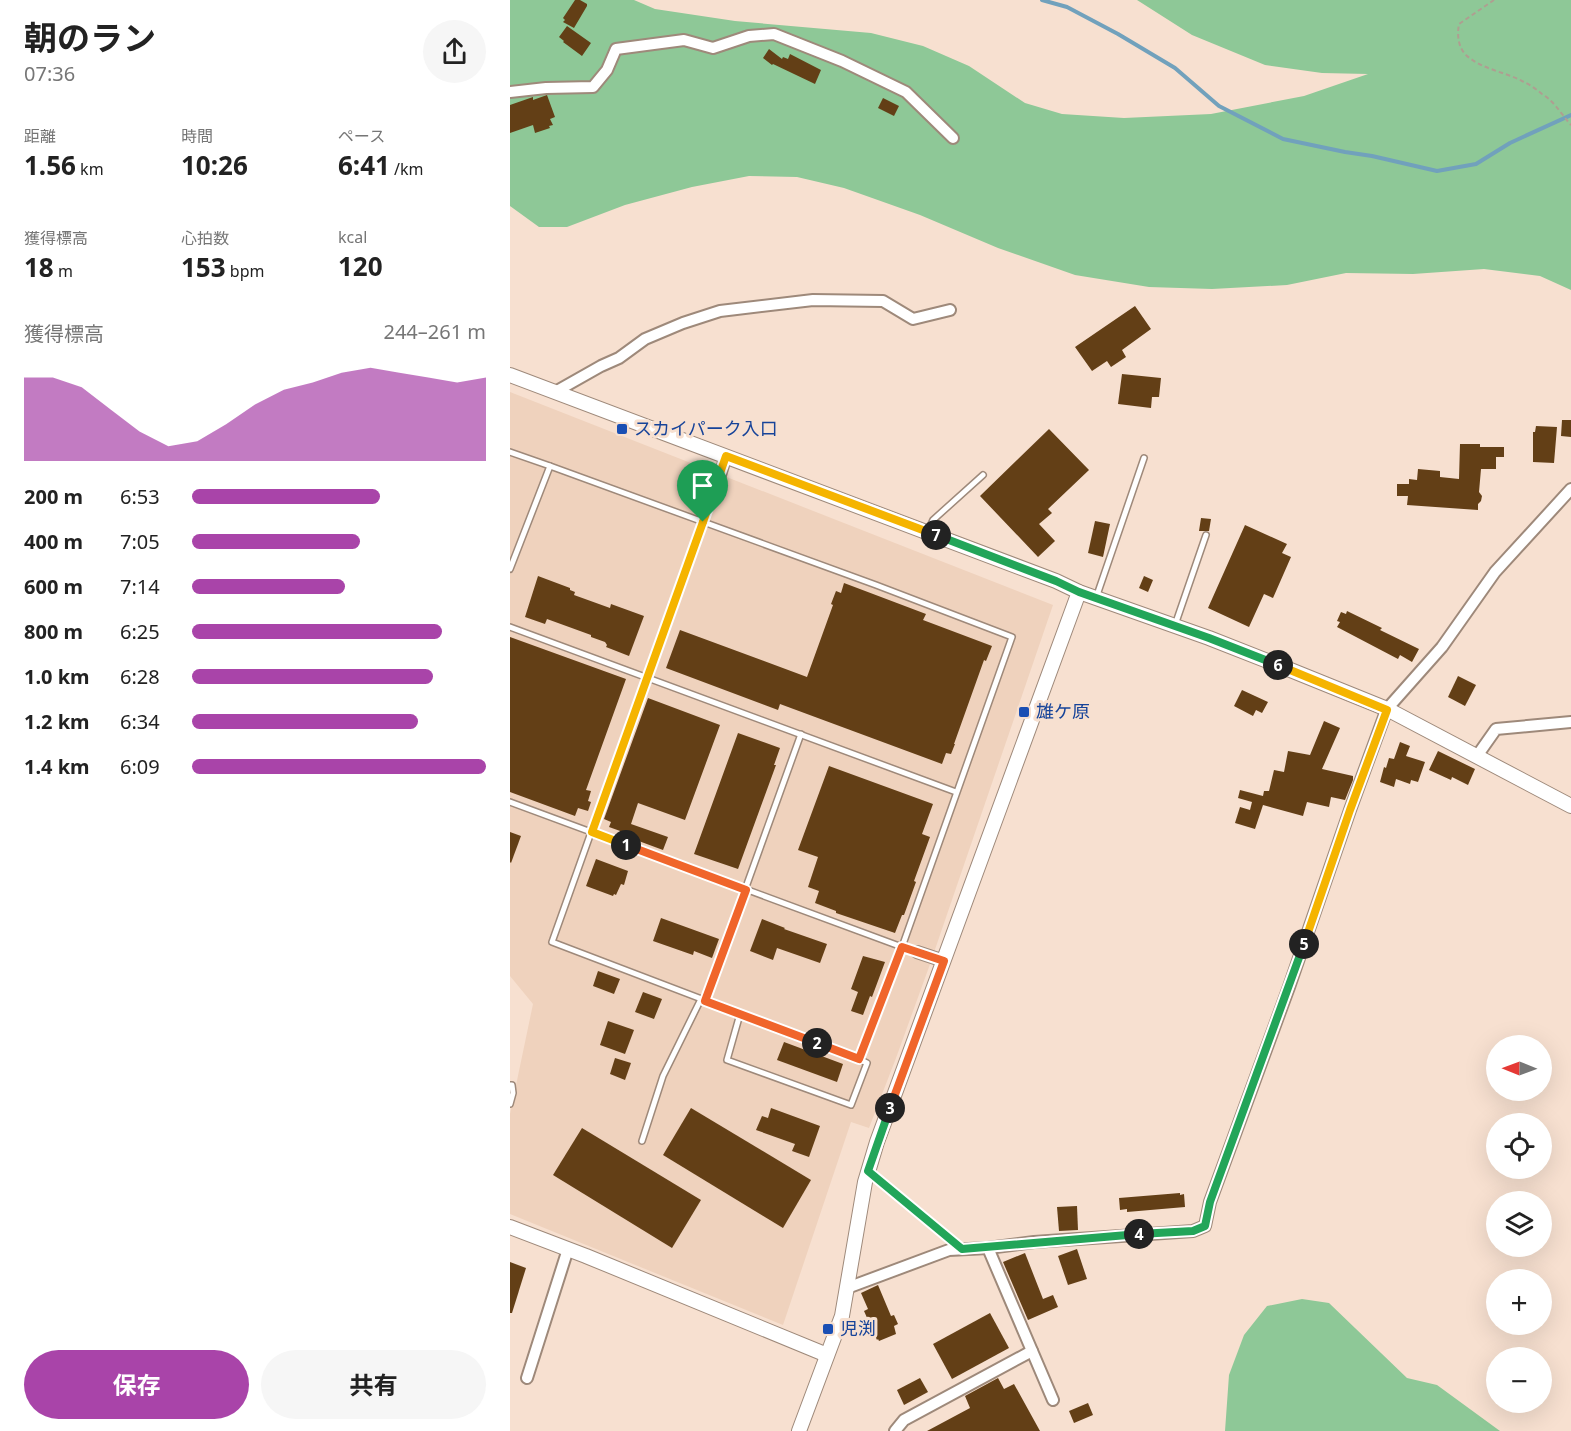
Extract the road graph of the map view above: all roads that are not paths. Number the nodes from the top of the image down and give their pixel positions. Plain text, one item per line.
1 (510, 92) edge
2 (953, 138) dead end
3 (950, 310) dead end
4 (510, 375) edge
5 (555, 392) junction
6 (510, 452) edge
7 (726, 456) junction
8 (1144, 458) dead end
9 (550, 466) junction
10 (983, 475) dead end
11 (716, 488) joint
12 (1571, 489) edge
13 (703, 522) junction
14 (927, 532) junction
15 (1206, 535) dead end
16 (510, 569) edge
17 (1079, 592) junction
18 (1096, 598) junction
19 (1175, 626) junction
20 (510, 627) edge
21 (647, 678) junction
22 (1387, 710) junction
23 (1571, 722) edge
24 (801, 735) junction
25 (1477, 756) junction
26 (956, 792) junction
27 (510, 802) edge
28 (1571, 806) edge
29 (592, 832) junction
30 (746, 890) junction
31 (902, 947) junction
32 (917, 952) joint
33 (944, 961) junction
34 (703, 1000) junction
35 (740, 1014) junction
36 (859, 1059) junction
37 (510, 1085) edge
38 (510, 1104) edge
39 (642, 1141) dead end
40 (868, 1171) junction
41 (510, 1227) edge
42 (988, 1248) junction
43 (568, 1249) junction
44 (962, 1249) junction
45 (847, 1288) junction
46 (1032, 1352) junction
47 (827, 1355) junction
48 (527, 1378) dead end
49 (1053, 1400) dead end
50 (799, 1431) edge
51 (895, 1431) edge

1 - 2 street
3 - 5 street
4 - 5 street
5 - 7 street
6 - 9 lane
7 - 11 street
7 - 14 street
8 - 18 lane
9 - 13 lane
9 - 16 lane
10 - 14 lane
11 - 13 lane
12 - 22 street
13 - 21 lane
13 - 26 lane
14 - 17 street
15 - 19 lane
17 - 18 street
17 - 33 street
18 - 19 street
19 - 22 street
20 - 21 lane
21 - 24 lane
21 - 29 lane
22 - 25 street
22 - 42 street
23 - 25 street
24 - 26 lane
24 - 30 lane
25 - 28 street
26 - 31 lane
27 - 29 lane
29 - 30 lane
29 - 34 lane
30 - 31 lane
30 - 34 lane
31 - 32 lane
31 - 36 lane
32 - 33 street
33 - 40 street
34 - 35 lane
34 - 39 lane
35 - 36 lane
35 - 36 lane
37 - 38 lane
40 - 44 lane
40 - 45 street
41 - 43 street
42 - 44 street
42 - 46 street
43 - 47 street
43 - 48 street
44 - 45 street
45 - 47 street
46 - 49 street
46 - 51 street
47 - 50 street

